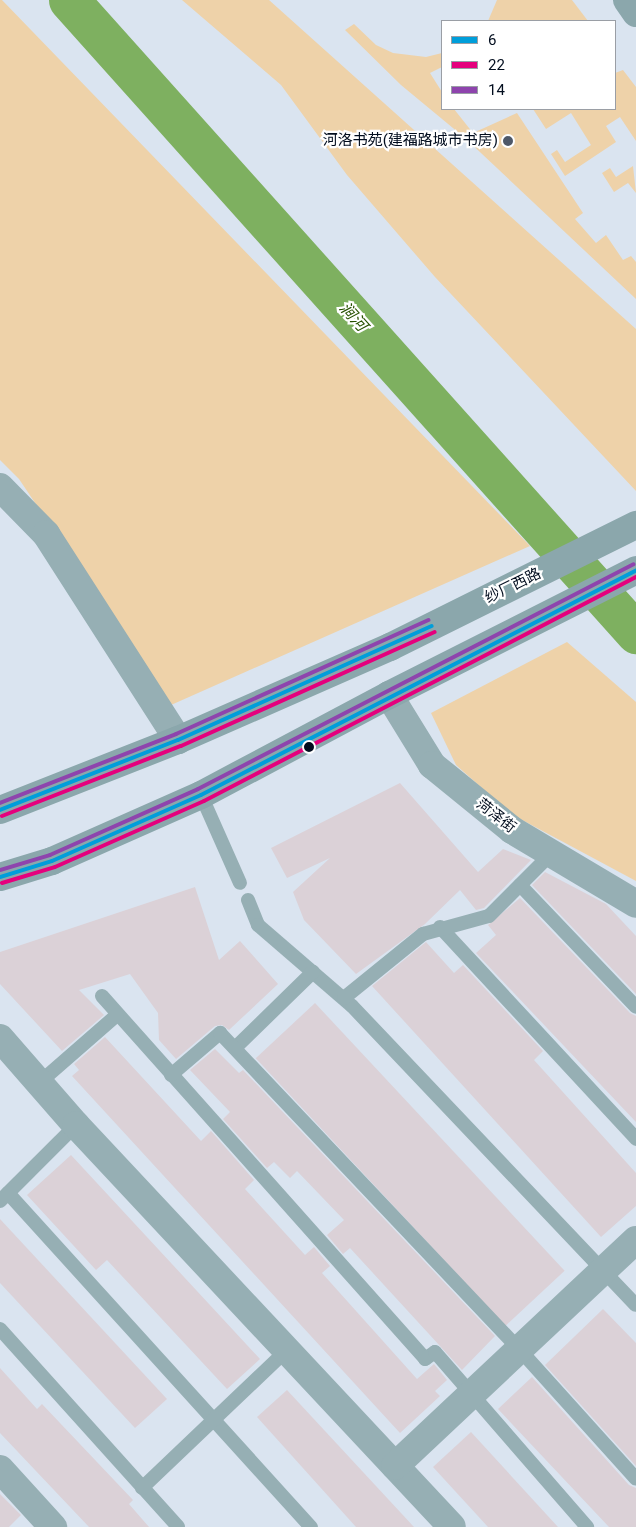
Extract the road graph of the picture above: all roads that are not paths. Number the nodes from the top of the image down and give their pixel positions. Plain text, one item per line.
1 (627, 0) edge
2 (636, 13) edge
3 (0, 487) edge
4 (636, 525) edge
5 (636, 570) edge
6 (398, 690) junction
7 (178, 740) junction
8 (201, 794) junction
9 (0, 810) edge
10 (552, 853) junction
11 (0, 877) edge
12 (240, 883) dead end
13 (520, 885) junction
14 (248, 900) dead end
15 (636, 904) edge
16 (440, 927) junction
17 (313, 972) junction
18 (102, 996) dead end
19 (344, 998) junction
20 (636, 1007) edge
21 (118, 1016) junction
22 (0, 1038) edge
23 (235, 1048) junction
24 (171, 1075) junction
25 (39, 1083) junction
26 (76, 1125) junction
27 (636, 1139) edge
28 (4, 1197) edge
29 (636, 1240) edge
30 (604, 1269) junction
31 (636, 1306) edge
32 (0, 1329) edge
33 (520, 1350) junction
34 (286, 1351) junction
35 (471, 1395) junction
36 (215, 1422) junction
37 (395, 1466) junction
38 (0, 1469) edge
39 (636, 1480) edge
40 (142, 1488) junction
41 (53, 1527) edge
42 (178, 1527) edge
43 (311, 1527) edge
44 (452, 1527) edge
45 (587, 1527) edge

1 - 2 main road
3 - 7 street
4 - 7 main road, 纱厂西路
5 - 6 main road
6 - 8 main road
6 - 10 street, 菏泽街
7 - 9 main road, 纱厂西路
8 - 11 main road
8 - 12 lane
10 - 13 lane
10 - 15 street, 菏泽街
13 - 16 lane
13 - 20 lane
14 - 17 lane
16 - 19 lane
16 - 27 lane
17 - 19 lane
17 - 23 lane
18 - 21 lane
19 - 30 lane
21 - 24 lane
21 - 25 lane
22 - 25 street
23 - 24 lane
23 - 33 lane
24 - 35 lane
25 - 26 street
26 - 28 lane
26 - 34 street
28 - 36 lane
29 - 30 street
30 - 31 lane
30 - 33 street
32 - 40 lane
33 - 35 street
33 - 39 lane
34 - 36 lane
34 - 37 street
35 - 37 street
35 - 45 lane
36 - 40 lane
36 - 43 lane
37 - 44 street
38 - 41 street
40 - 42 lane

